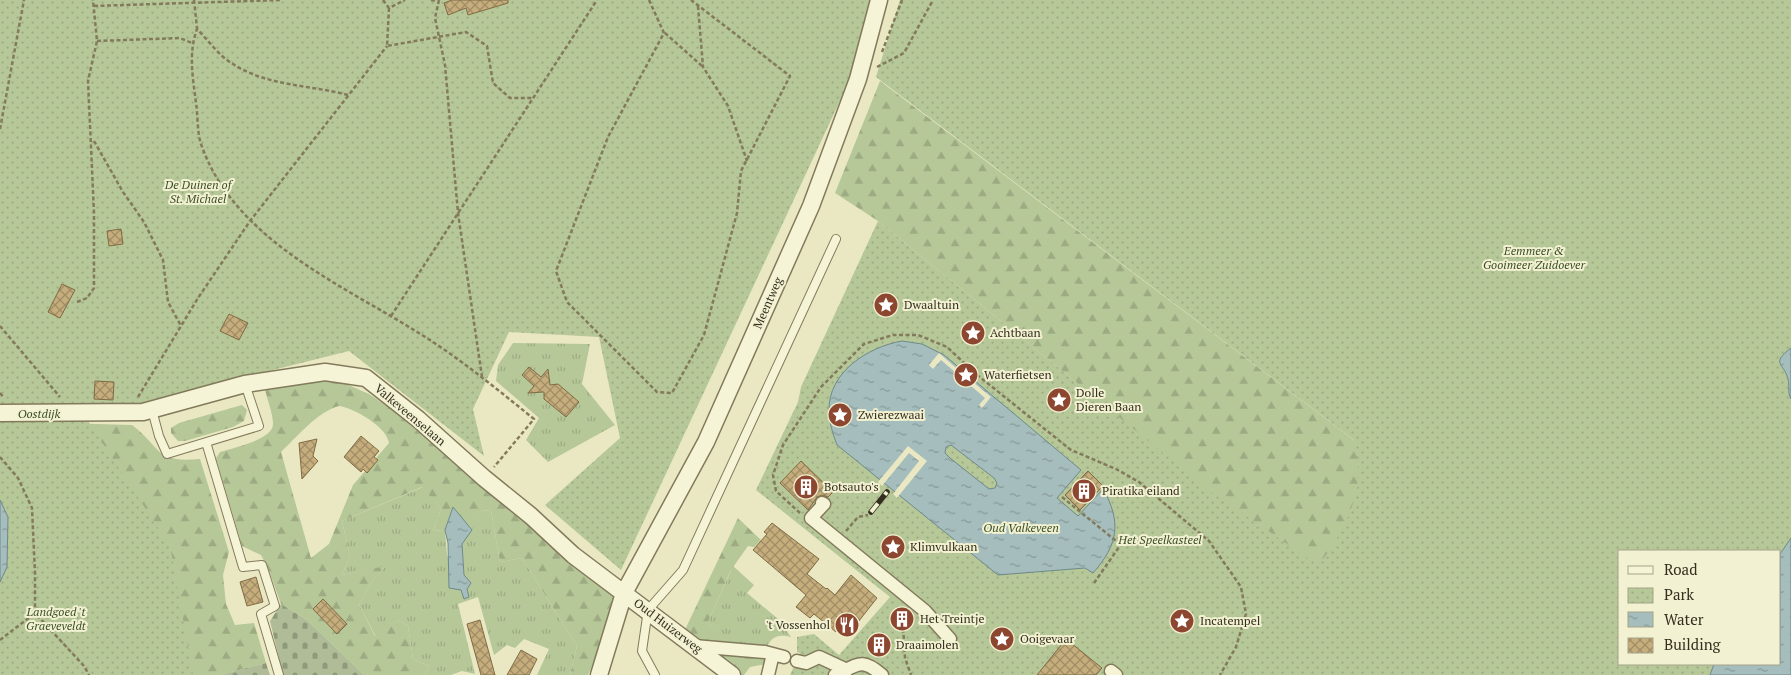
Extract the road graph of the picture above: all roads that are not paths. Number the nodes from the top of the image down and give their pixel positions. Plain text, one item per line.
1 (879, 0) edge
2 (836, 239) dead end
3 (245, 384) junction
4 (152, 410) junction
5 (0, 413) edge
6 (206, 442) junction
7 (822, 503) dead end
8 (624, 593) junction
9 (648, 610) junction
10 (950, 639) dead end
11 (694, 646) junction
12 (797, 661) dead end
13 (841, 672) edge
14 (279, 675) edge
15 (599, 675) edge
16 (655, 675) edge
17 (732, 675) edge
18 (768, 675) edge
19 (882, 675) edge

1 - 8 street, Meentweg
2 - 9 lane
3 - 4 street, Valkeveenselaan
3 - 6 lane
3 - 8 street, Valkeveenselaan
4 - 5 street, Valkeveenselaan
4 - 6 lane
6 - 14 lane
7 - 10 street
8 - 9 street, Oud Huizerweg
8 - 15 street, Oud Huizerweg
9 - 11 street, Oud Huizerweg
9 - 16 lane
11 - 17 street, Oud Huizerweg
11 - 18 street
12 - 13 street
13 - 19 street

